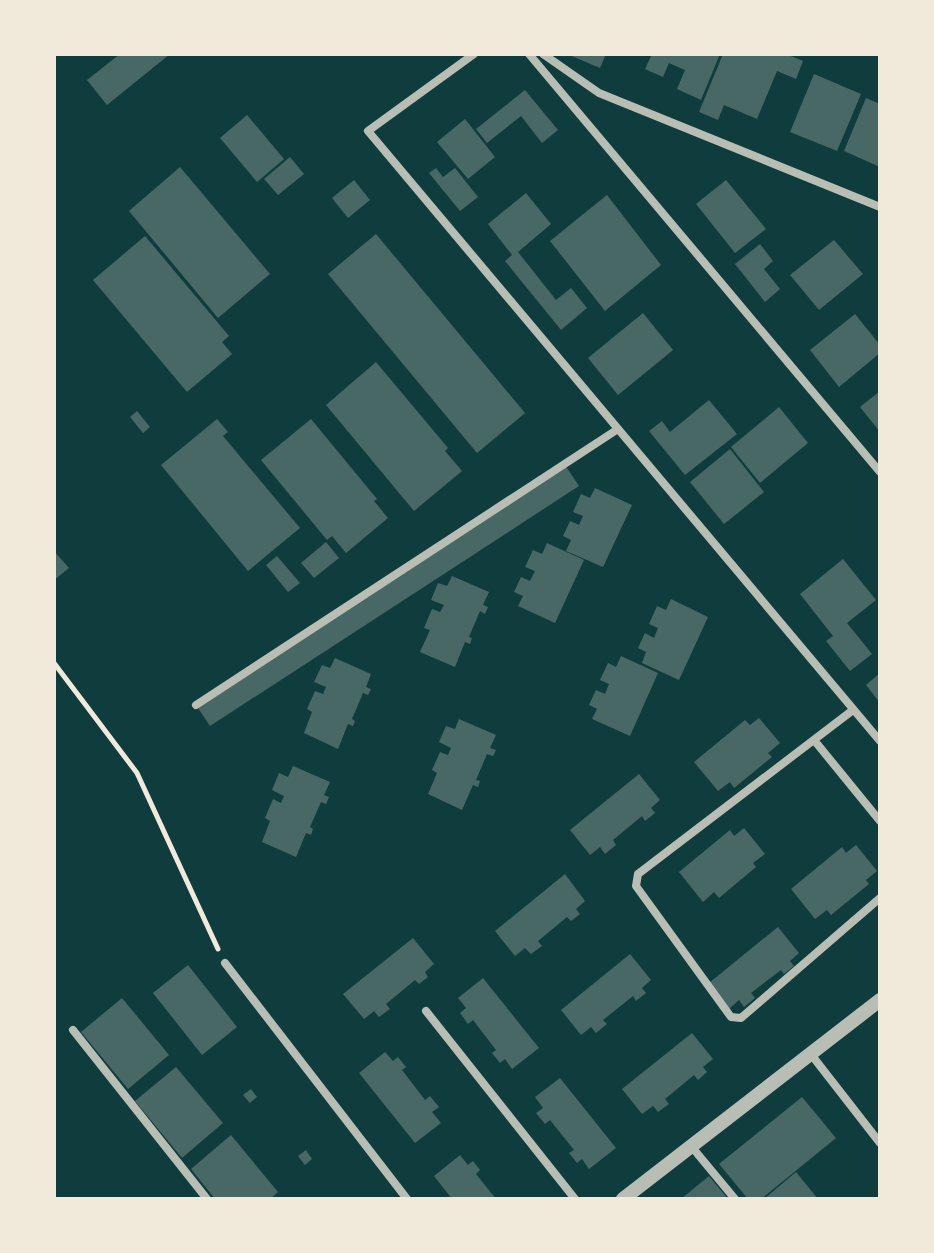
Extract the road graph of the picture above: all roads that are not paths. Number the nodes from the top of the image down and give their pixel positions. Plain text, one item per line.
1 (474, 54) edge
2 (529, 54) edge
3 (543, 54) edge
4 (880, 207) edge
5 (618, 429) junction
6 (880, 472) edge
7 (196, 705) dead end
8 (853, 710) junction
9 (814, 740) junction
10 (880, 741) edge
11 (880, 821) edge
12 (880, 898) edge
13 (225, 963) road end
14 (880, 1000) edge
15 (426, 1011) dead end
16 (73, 1030) dead end
17 (810, 1053) junction
18 (880, 1143) edge
19 (691, 1146) junction
20 (207, 1199) edge
21 (407, 1199) edge
22 (575, 1199) edge
23 (623, 1199) edge
24 (735, 1199) edge

1 - 5 street
2 - 6 street
3 - 4 street
5 - 7 street
5 - 8 street
8 - 9 street
8 - 10 street
9 - 11 street
9 - 12 street
13 - 21 street
14 - 17 street
15 - 22 street
16 - 20 street
17 - 18 street
17 - 19 street
19 - 23 street
19 - 24 street

